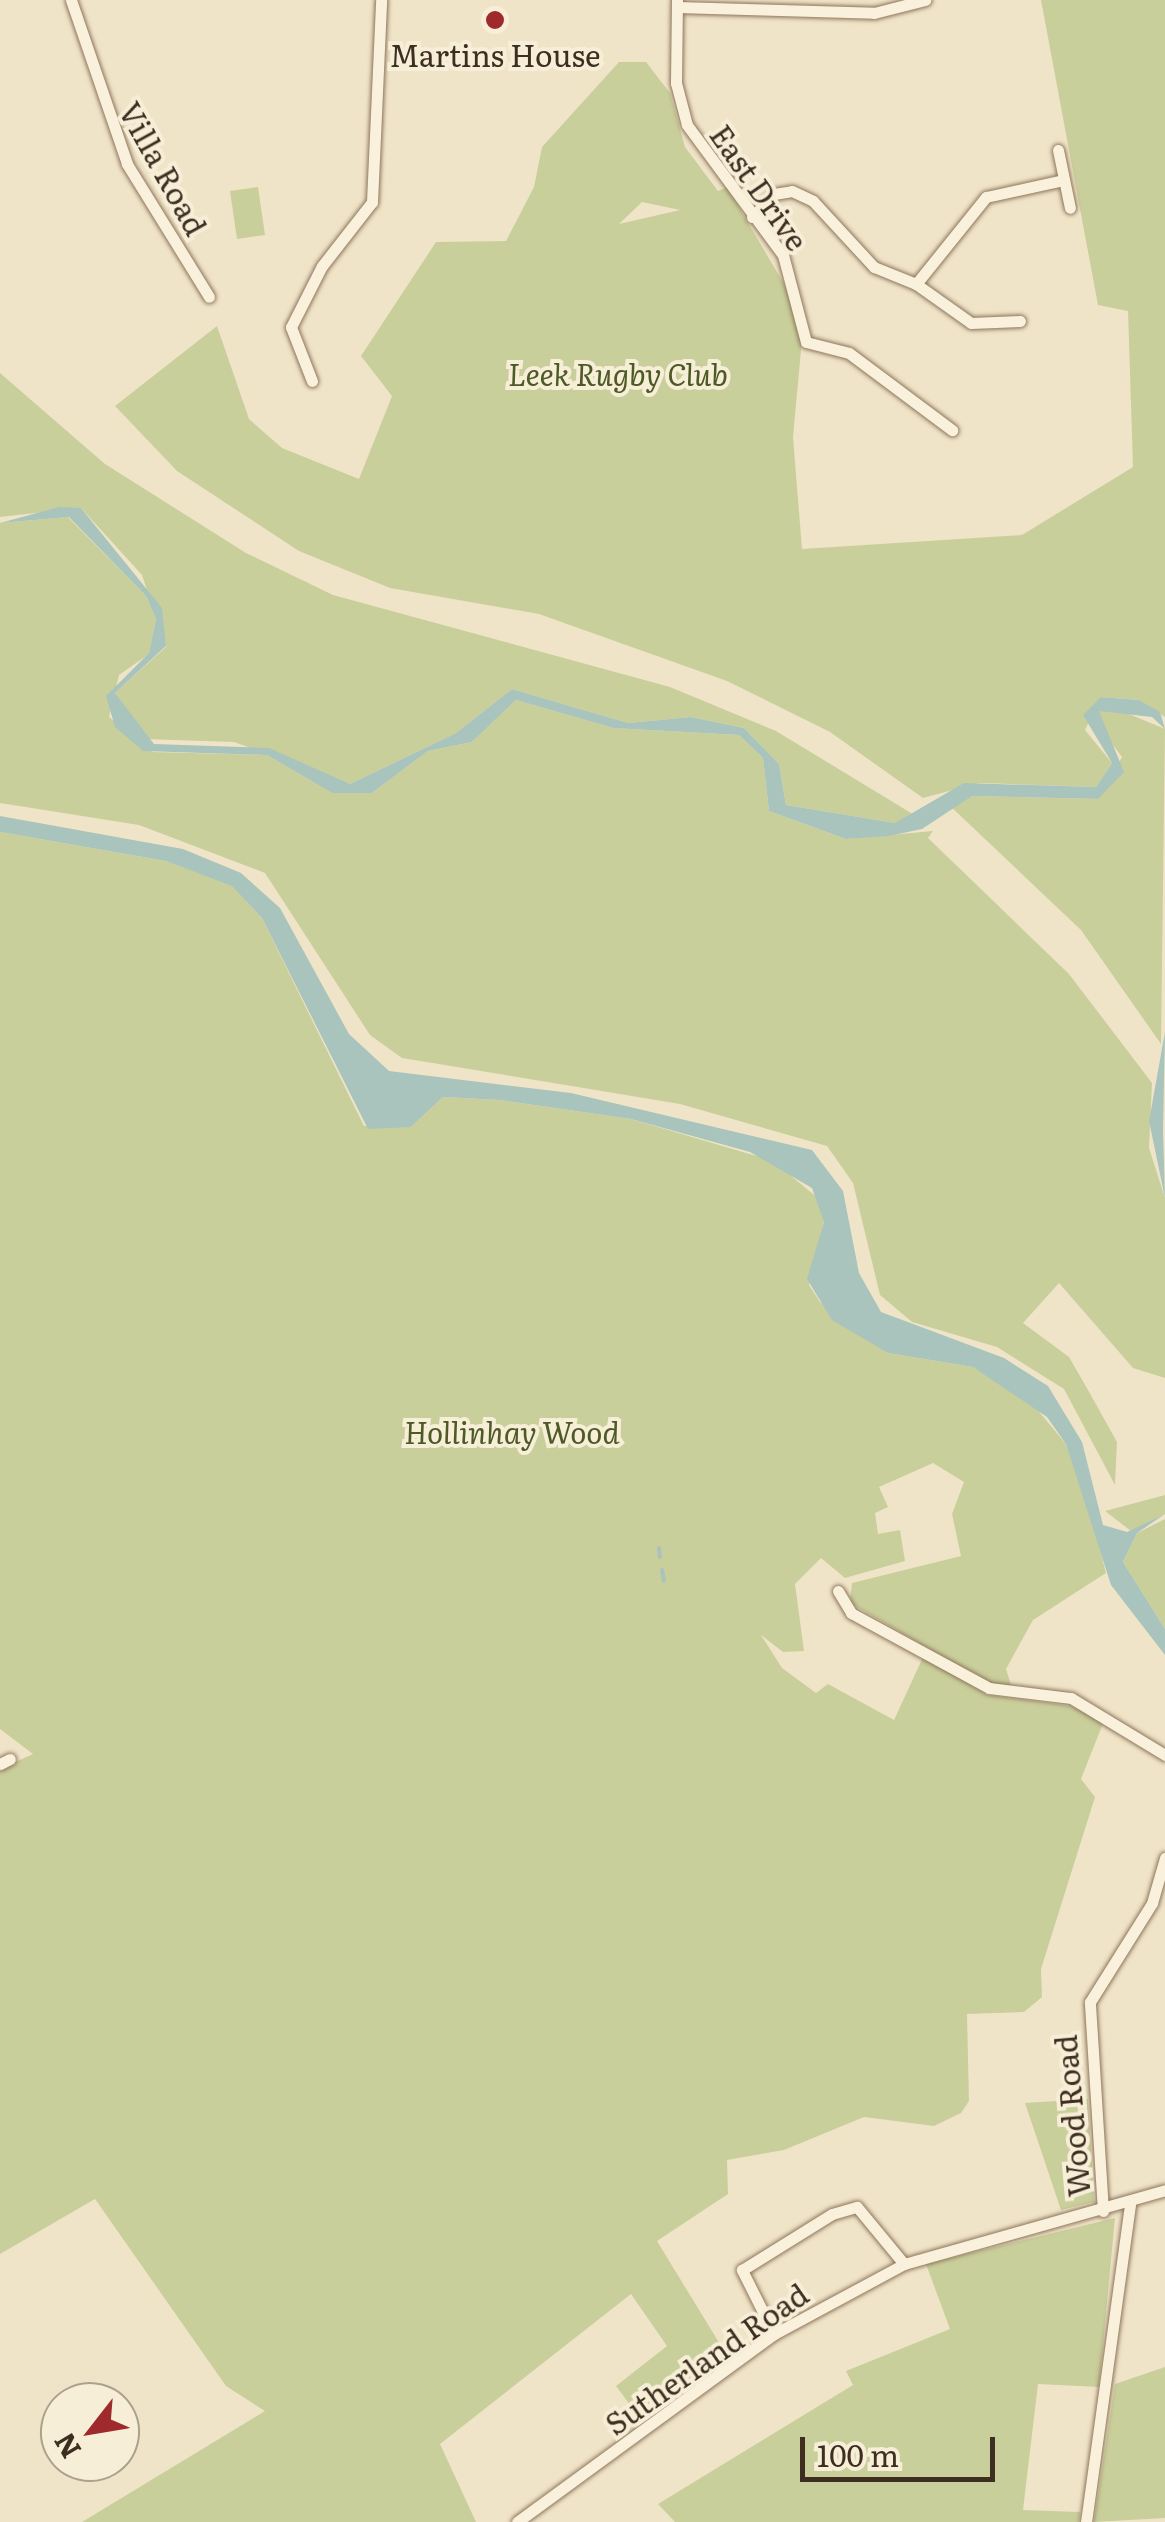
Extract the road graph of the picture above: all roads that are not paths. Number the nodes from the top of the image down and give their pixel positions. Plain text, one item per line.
1 (72, 0) edge
2 (381, 0) edge
3 (925, 0) edge
4 (677, 4) edge
5 (1058, 150) dead end
6 (1064, 180) junction
7 (1070, 208) dead end
8 (752, 217) junction
9 (916, 284) junction
10 (209, 297) dead end
11 (1020, 321) dead end
12 (312, 382) dead end
13 (952, 430) dead end
14 (838, 1591) dead end
15 (1165, 1755) edge
16 (1165, 1858) edge
17 (1165, 2190) edge
18 (1130, 2204) junction
19 (1103, 2210) junction
20 (904, 2264) junction
21 (774, 2334) junction
22 (517, 2522) edge
23 (1086, 2522) edge

1 - 10 street, Villa Road
2 - 12 street
3 - 4 street
4 - 8 street, East Drive
5 - 6 street
6 - 7 street
6 - 9 street
8 - 9 street
8 - 13 street, East Drive
9 - 11 street
14 - 15 street
16 - 19 street, Wood Road
17 - 18 street, Sutherland Road
18 - 19 street, Sutherland Road
18 - 23 street
19 - 20 street, Sutherland Road
20 - 21 street, Sutherland Road
20 - 21 street
21 - 22 street, Sutherland Road

